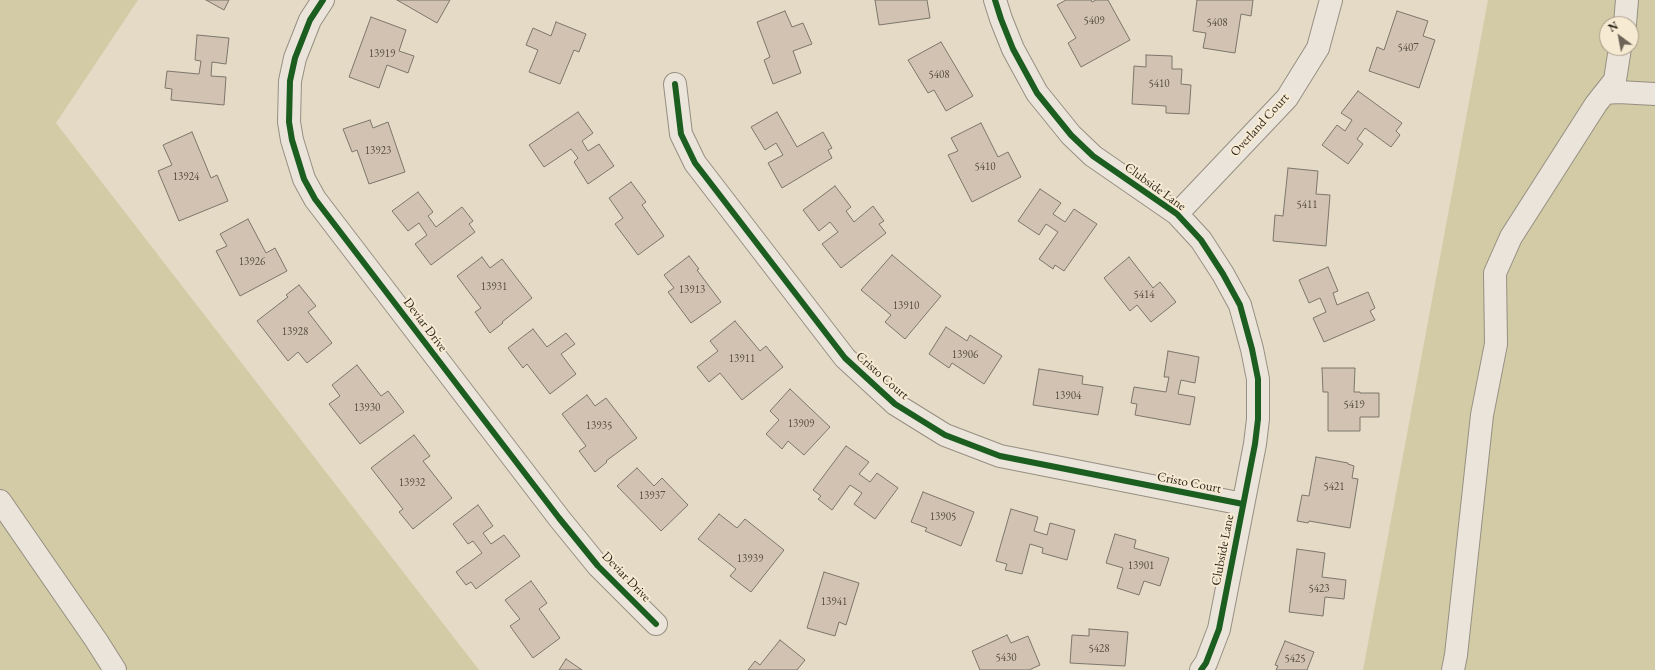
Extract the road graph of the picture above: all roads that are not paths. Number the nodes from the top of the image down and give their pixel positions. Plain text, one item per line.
1 (323, 0) edge
2 (995, 0) edge
3 (1331, 0) edge
4 (1627, 0) edge
5 (1625, 16) edge
6 (1618, 56) edge
7 (675, 84) dead end
8 (1605, 93) junction
9 (1655, 94) edge
10 (1177, 214) junction
11 (0, 501) edge
12 (1243, 504) junction
13 (656, 624) dead end
14 (115, 670) edge
15 (1201, 670) edge
16 (1453, 670) edge

1 - 13 street, Deviar Drive
2 - 10 street, Clubside Lane
3 - 10 street, Overland Court
4 - 5 street
6 - 8 street
7 - 12 street, Cristo Court
8 - 9 street
8 - 16 street
10 - 12 street, Clubside Lane
11 - 14 street
12 - 15 street, Clubside Lane

